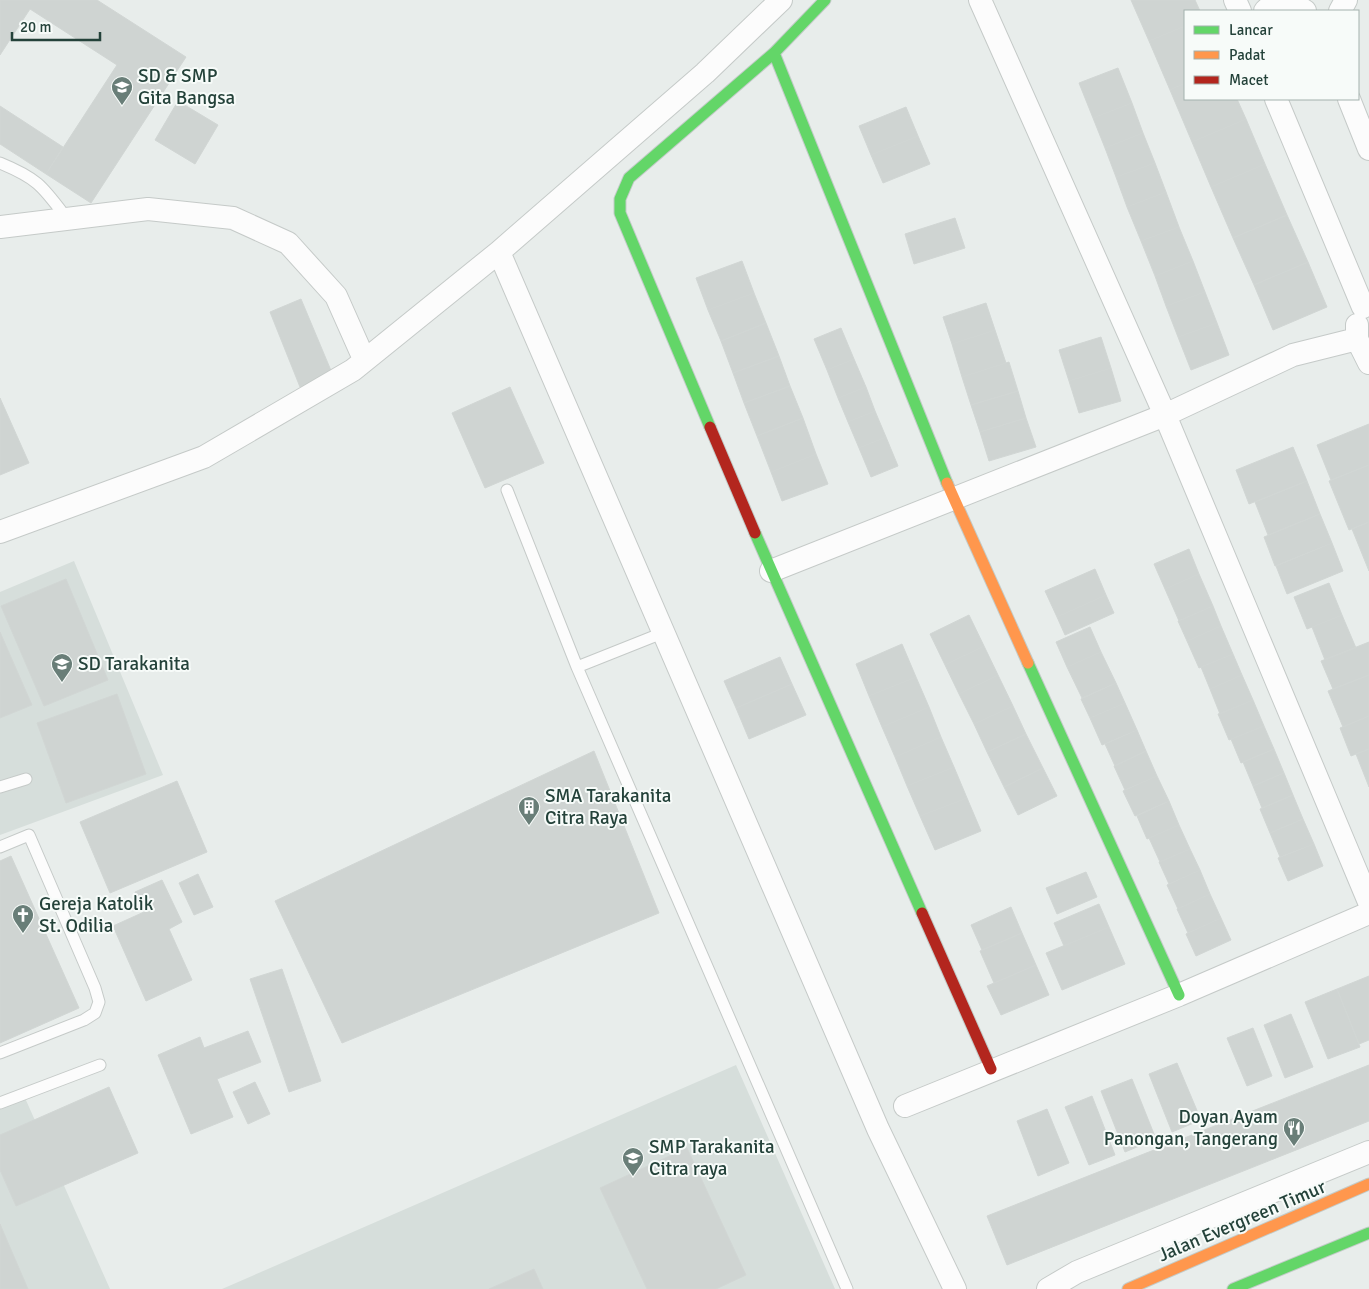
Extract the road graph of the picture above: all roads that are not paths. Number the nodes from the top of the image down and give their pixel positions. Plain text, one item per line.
1 (781, 0) edge
2 (825, 0) edge
3 (980, 0) edge
4 (1265, 10) edge
5 (1304, 10) edge
6 (774, 53) junction
7 (1276, 100) edge
8 (1349, 100) edge
9 (1369, 149) edge
10 (0, 163) edge
11 (68, 220) junction
12 (0, 227) edge
13 (498, 252) junction
14 (1366, 303) edge
15 (1356, 339) junction
16 (364, 359) junction
17 (1369, 363) edge
18 (1165, 414) junction
19 (507, 490) dead end
20 (953, 498) junction
21 (0, 532) edge
22 (771, 572) junction
23 (665, 632) junction
24 (577, 667) junction
25 (26, 779) dead end
26 (0, 787) edge
27 (0, 848) edge
28 (1369, 902) edge
29 (1369, 913) edge
30 (1179, 995) junction
31 (0, 1053) edge
32 (100, 1065) dead end
33 (991, 1070) junction
34 (0, 1103) edge
35 (905, 1106) dead end
36 (1369, 1152) edge
37 (1369, 1184) edge
38 (1369, 1233) edge
39 (847, 1289) edge
40 (955, 1289) edge
41 (1048, 1289) edge
42 (1128, 1289) edge
43 (1233, 1289) edge

1 - 13 street
2 - 6 street
3 - 18 street
4 - 5 street
6 - 20 street
6 - 22 street
7 - 14 street
8 - 9 street
10 - 11 lane
11 - 12 street
11 - 16 street
13 - 16 street
13 - 23 street
14 - 15 street
15 - 17 street
15 - 18 street
16 - 21 street
18 - 20 street
18 - 28 street
19 - 24 lane
20 - 22 street
20 - 30 street
22 - 33 street
23 - 24 lane
23 - 40 street
24 - 39 lane
25 - 26 lane
27 - 31 lane
29 - 30 street
30 - 33 street
32 - 34 lane
33 - 35 street
36 - 41 street
37 - 42 street, Jalan Evergreen Timur
38 - 43 street

